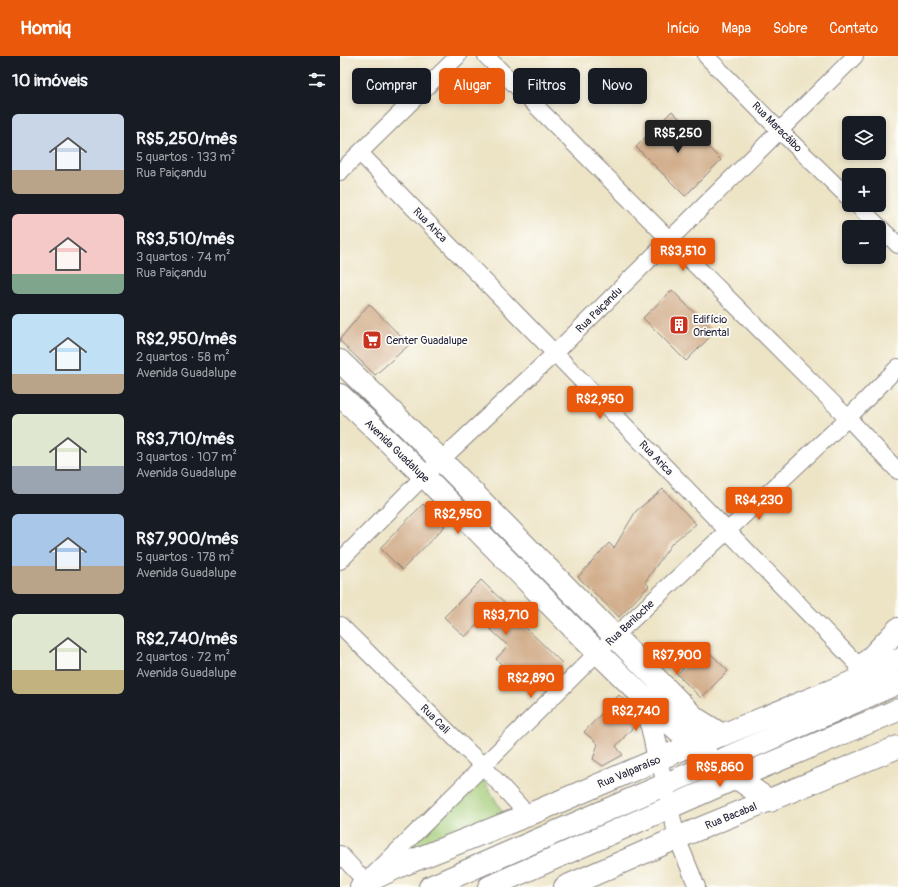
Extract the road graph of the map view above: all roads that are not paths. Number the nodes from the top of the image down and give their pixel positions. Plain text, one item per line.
1 (458, 56) edge
2 (486, 56) edge
3 (706, 56) edge
4 (855, 56) edge
5 (779, 130) junction
6 (360, 153) junction
7 (340, 172) edge
8 (842, 191) edge
9 (864, 212) edge
10 (670, 239) junction
11 (898, 245) edge
12 (554, 354) junction
13 (340, 361) edge
14 (898, 368) edge
15 (340, 395) edge
16 (848, 418) junction
17 (442, 460) junction
18 (898, 471) edge
19 (424, 476) junction
20 (728, 531) junction
21 (340, 561) edge
22 (340, 625) edge
23 (898, 630) edge
24 (615, 638) junction
25 (598, 652) junction
26 (898, 660) edge
27 (860, 673) junction
28 (898, 683) edge
29 (646, 698) junction
30 (898, 710) edge
31 (722, 735) junction
32 (694, 744) junction
33 (898, 747) edge
34 (659, 759) junction
35 (715, 763) junction
36 (483, 766) junction
37 (736, 778) junction
38 (664, 784) junction
39 (770, 801) junction
40 (670, 808) junction
41 (528, 815) junction
42 (677, 838) junction
43 (340, 854) edge
44 (364, 884) edge
45 (430, 887) edge
46 (490, 887) edge
47 (565, 887) edge
48 (697, 887) edge

1 - 6 street
2 - 10 street
3 - 5 street, Rua Maracáibo
4 - 5 street, Rua Paiçandu
5 - 8 street, Rua Maracáibo
5 - 10 street, Rua Paiçandu
6 - 7 street
6 - 12 street, Rua Arica
9 - 11 street
10 - 12 street, Rua Paiçandu
10 - 16 street
12 - 17 street, Rua Paiçandu
12 - 20 street, Rua Arica
13 - 17 street
14 - 16 street, Rua Bariloche
15 - 19 street, Avenida Guadalupe
16 - 18 street
16 - 20 street, Rua Bariloche
17 - 19 street, Rua Paiçandu
17 - 24 street
19 - 21 street, Rua Paiçandu
19 - 25 street, Avenida Guadalupe
20 - 24 street, Rua Bariloche
20 - 27 street, Rua Arica
22 - 36 street, Rua Cali
23 - 27 street
24 - 25 street, Rua Bariloche
24 - 31 street
25 - 29 street, Avenida Guadalupe
25 - 36 street, Rua Bariloche
26 - 27 street, Rua Valparaíso
27 - 31 street, Rua Valparaíso
28 - 35 street
29 - 32 street, Avenida Guadalupe
29 - 34 street
30 - 37 street
31 - 32 street, Rua Valparaíso
32 - 34 street, Rua Valparaíso
32 - 35 street, Avenida Guadalupe
33 - 39 street, Rua Bacabal
34 - 38 street
34 - 41 street, Rua Valparaíso
35 - 37 street, Avenida Guadalupe
35 - 38 street
36 - 41 street, Rua Cali
36 - 44 street, Rua Bariloche
37 - 39 street, Avenida Guadalupe
37 - 40 street
38 - 40 street
38 - 45 street
39 - 42 street, Rua Bacabal
40 - 42 street
40 - 46 street
41 - 44 street, Rua Valparaíso
42 - 47 street, Rua Bacabal
42 - 48 street
43 - 44 street

